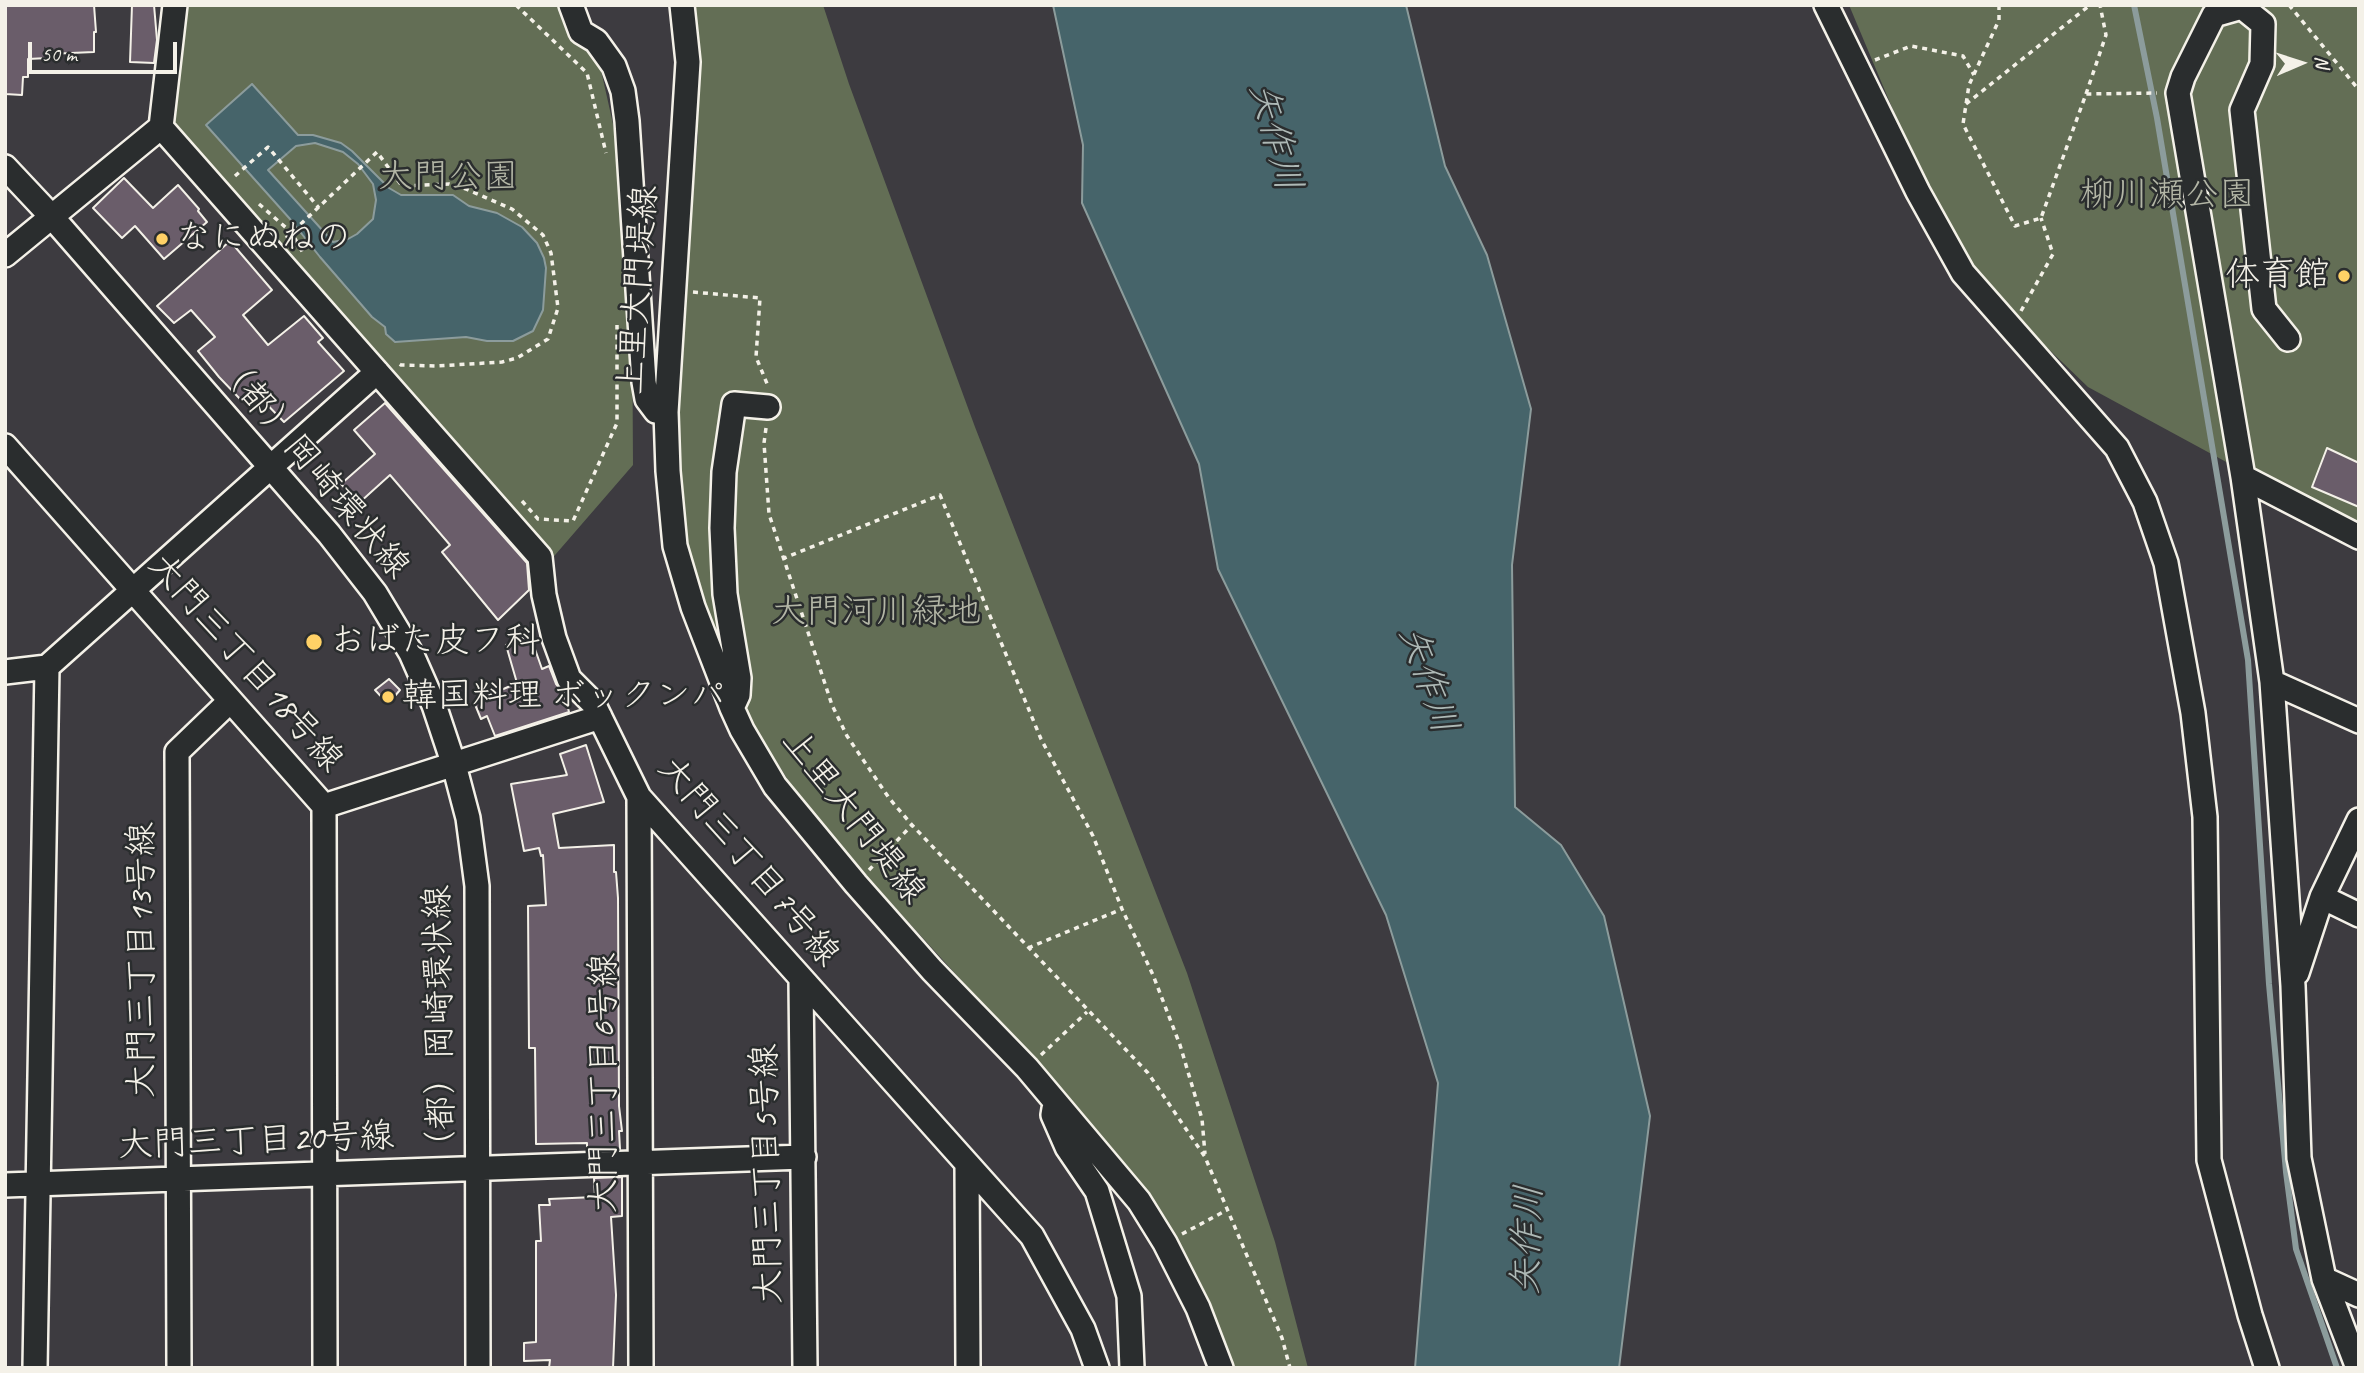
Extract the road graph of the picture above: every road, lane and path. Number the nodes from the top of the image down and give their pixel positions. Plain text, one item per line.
1 (175, 5) edge
2 (516, 5) edge
3 (571, 5) edge
4 (682, 5) edge
5 (1826, 5) edge
6 (1999, 5) edge
7 (2090, 5) edge
8 (2100, 5) edge
9 (2290, 5) edge
10 (1900, 49) dead end
11 (1974, 75) junction
12 (2359, 90) edge
13 (2178, 93) junction
14 (2086, 94) junction
15 (1966, 104) junction
16 (161, 127) junction
17 (607, 156) dead end
18 (5, 167) edge
19 (241, 185) dead end
20 (256, 202) dead end
21 (319, 208) junction
22 (52, 217) junction
23 (2041, 218) junction
24 (295, 230) dead end
25 (5, 255) edge
26 (309, 265) dead end
27 (2034, 287) dead end
28 (674, 290) junction
29 (617, 320) dead end
30 (2288, 339) dead end
31 (389, 364) junction
32 (768, 407) junction
33 (666, 412) junction
34 (5, 446) edge
35 (272, 468) junction
36 (2243, 477) junction
37 (519, 499) dead end
38 (2359, 537) edge
39 (782, 559) junction
40 (135, 591) junction
41 (47, 667) junction
42 (5, 672) edge
43 (2272, 682) junction
44 (230, 701) junction
45 (732, 708) junction
46 (600, 717) junction
47 (2359, 721) edge
48 (454, 765) junction
49 (639, 797) junction
50 (324, 806) junction
51 (2359, 820) edge
52 (912, 825) junction
53 (856, 884) junction
54 (2322, 897) junction
55 (1122, 909) junction
56 (2359, 915) edge
57 (1028, 948) junction
58 (801, 980) junction
59 (2293, 986) junction
60 (1087, 1011) junction
61 (1027, 1068) junction
62 (1054, 1102) junction
63 (804, 1157) junction
64 (1205, 1157) junction
65 (640, 1162) junction
66 (967, 1164) junction
67 (478, 1168) junction
68 (325, 1175) junction
69 (178, 1180) junction
70 (37, 1183) junction
71 (5, 1185) edge
72 (1227, 1210) junction
73 (1165, 1243) junction
74 (2324, 1279) junction
75 (2359, 1295) edge
76 (35, 1368) edge
77 (178, 1368) edge
78 (325, 1368) edge
79 (478, 1368) edge
80 (641, 1368) edge
81 (805, 1368) edge
82 (968, 1368) edge
83 (1097, 1368) edge
84 (1132, 1368) edge
85 (1221, 1368) edge
86 (1290, 1368) edge
87 (2267, 1368) edge
88 (2358, 1368) edge

1 - 16 street
2 - 17 path
3 - 33 street
4 - 28 street, 上里大門堤線
5 - 87 street
6 - 11 path
7 - 15 path
8 - 14 path
9 - 12 path
10 - 11 path
11 - 15 path
13 - 14 path
13 - 30 street
13 - 36 street
14 - 23 path
15 - 23 path
16 - 22 street
16 - 31 street, 大門三丁目7号線
18 - 22 street, （都）岡崎環状線
19 - 21 path
20 - 26 path
21 - 24 path
21 - 31 path
22 - 25 street
22 - 35 street, （都）岡崎環状線
23 - 27 path
28 - 32 path
28 - 33 street, 上里大門堤線
29 - 37 path
31 - 35 street
31 - 46 street, 大門三丁目7号線
32 - 39 path
32 - 45 street
33 - 45 street, 上里大門堤線
34 - 40 street, 大門三丁目18号線
35 - 40 street
35 - 48 street, （都）岡崎環状線
36 - 38 street
36 - 43 street
39 - 52 path
39 - 55 path
40 - 41 street
40 - 44 street, 大門三丁目18号線
41 - 42 street
41 - 70 street
43 - 47 street
43 - 59 street
44 - 50 street, 大門三丁目18号線
44 - 69 street, 大門三丁目13号線
45 - 53 street, 上里大門堤線
46 - 48 street, 大門三丁目18号線
46 - 49 street, 大門三丁目7号線
48 - 50 street, 大門三丁目18号線
48 - 67 street, （都）岡崎環状線
49 - 58 street, 大門三丁目7号線
49 - 65 street, 大門三丁目6号線
50 - 68 street
51 - 54 street
52 - 53 path
52 - 57 path
53 - 61 street, 上里大門堤線
54 - 56 street
54 - 59 street
55 - 57 path
55 - 64 path
57 - 60 path
58 - 63 street, 大門三丁目5号線
58 - 66 street, 大門三丁目7号線
59 - 74 street
60 - 61 path
60 - 64 path
61 - 62 street, 上里大門堤線
62 - 73 street, 上里大門堤線
62 - 84 street
63 - 65 street, 大門三丁目20号線
63 - 81 street, 大門三丁目5号線
64 - 72 path
65 - 67 street, 大門三丁目20号線
65 - 80 street, 大門三丁目6号線
66 - 82 street
66 - 83 street, 大門三丁目7号線
67 - 68 street, 大門三丁目20号線
67 - 79 street, （都）岡崎環状線
68 - 69 street, 大門三丁目20号線
68 - 78 street
69 - 70 street, 大門三丁目20号線
69 - 77 street, 大門三丁目13号線
70 - 71 street, 大門三丁目20号線
70 - 76 street
72 - 73 path
72 - 86 path
73 - 85 street, 上里大門堤線
74 - 75 street
74 - 88 street

